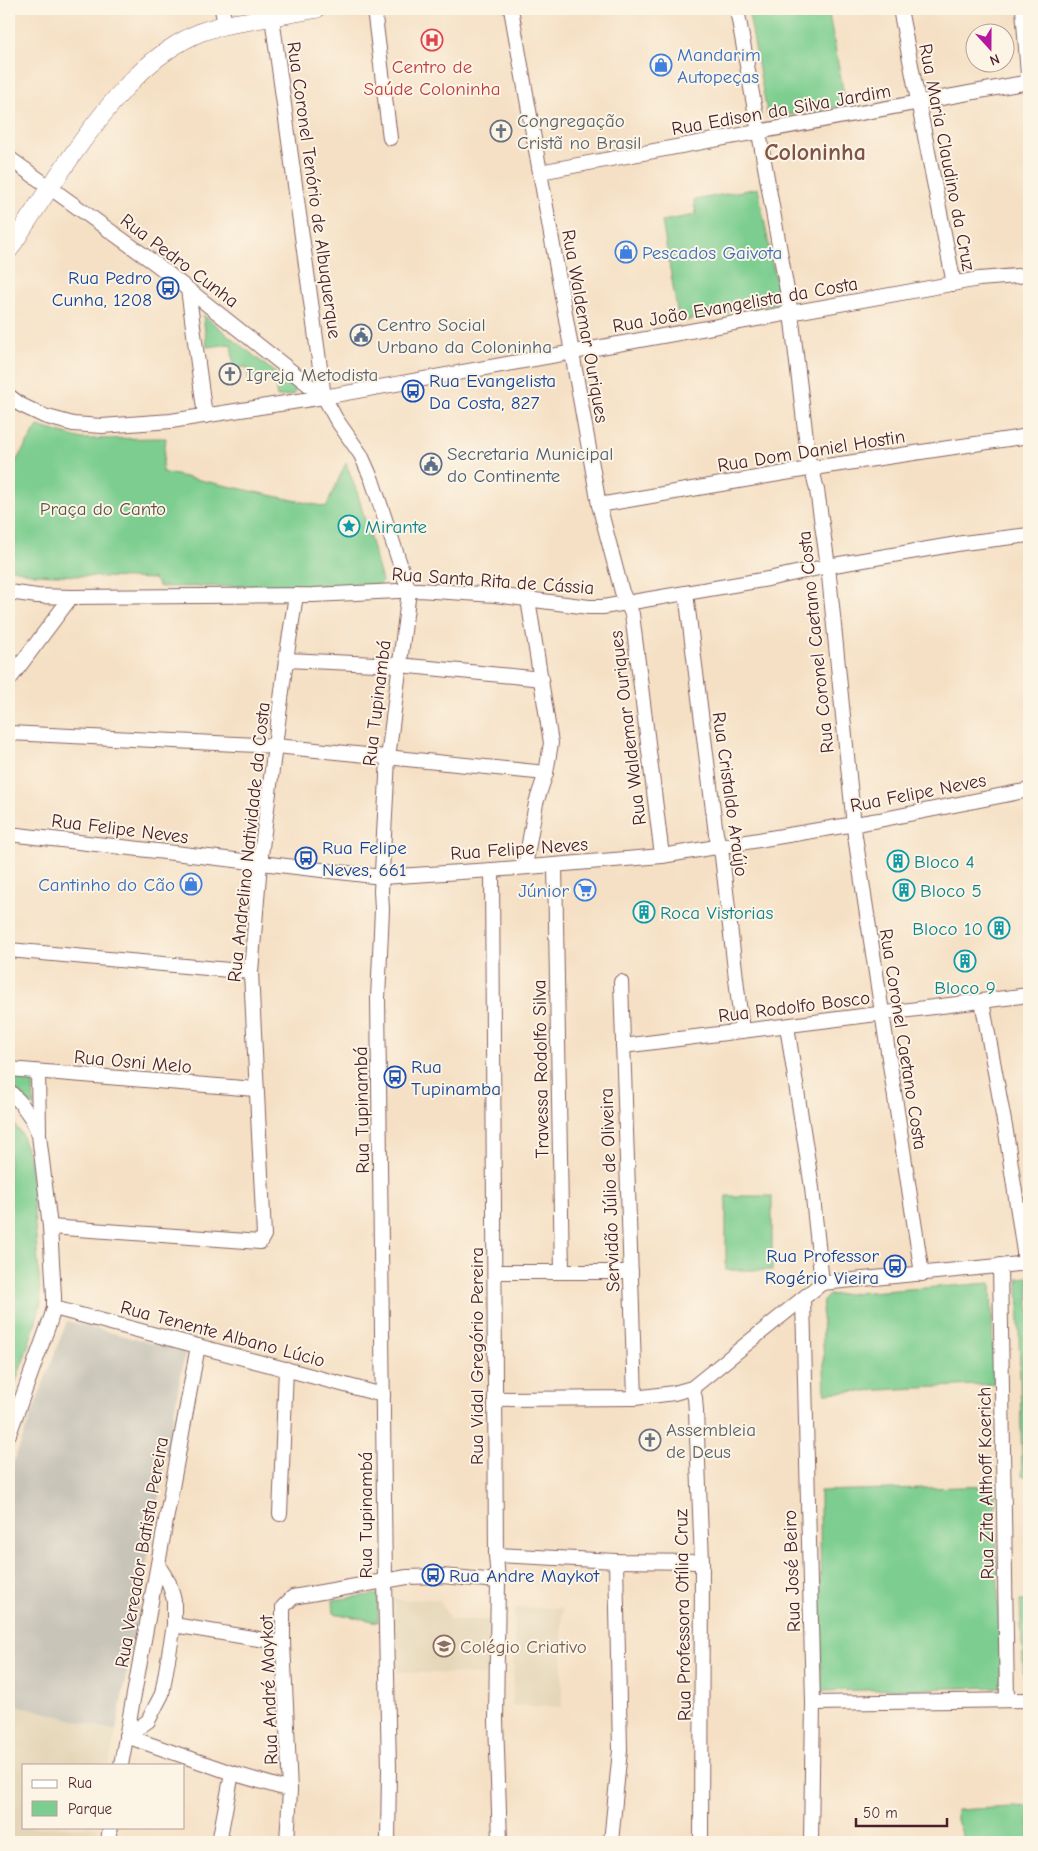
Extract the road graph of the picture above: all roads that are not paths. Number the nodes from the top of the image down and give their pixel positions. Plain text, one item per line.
1 (316, 9) edge
2 (374, 9) edge
3 (511, 9) edge
4 (738, 9) edge
5 (900, 9) edge
6 (1023, 9) edge
7 (224, 17) edge
8 (272, 17) junction
9 (1029, 82) edge
10 (1029, 88) edge
11 (918, 102) junction
12 (759, 132) junction
13 (390, 138) dead end
14 (9, 158) edge
15 (540, 172) junction
16 (49, 186) junction
17 (9, 250) edge
18 (1029, 275) edge
19 (954, 284) junction
20 (188, 289) junction
21 (792, 313) junction
22 (572, 353) junction
23 (9, 396) edge
24 (324, 398) junction
25 (205, 416) junction
26 (1029, 436) edge
27 (812, 469) junction
28 (599, 505) junction
29 (1029, 535) edge
30 (828, 566) junction
31 (409, 591) junction
32 (9, 592) edge
33 (686, 593) junction
34 (296, 595) junction
35 (71, 597) junction
36 (528, 599) junction
37 (626, 602) junction
38 (286, 660) junction
39 (399, 665) junction
40 (542, 679) junction
41 (9, 680) edge
42 (9, 733) edge
43 (276, 746) junction
44 (388, 758) junction
45 (546, 773) junction
46 (1029, 790) edge
47 (853, 824) junction
48 (9, 834) edge
49 (718, 848) junction
50 (662, 856) junction
51 (260, 863) junction
52 (555, 865) junction
53 (525, 867) junction
54 (492, 870) junction
55 (382, 876) junction
56 (9, 950) edge
57 (251, 972) junction
58 (621, 982) dead end
59 (1029, 995) edge
60 (982, 1001) junction
61 (881, 1014) junction
62 (786, 1026) junction
63 (742, 1031) junction
64 (623, 1046) junction
65 (9, 1069) edge
66 (38, 1072) junction
67 (255, 1089) junction
68 (9, 1091) edge
69 (39, 1135) junction
70 (50, 1227) junction
71 (1027, 1264) edge
72 (1000, 1265) junction
73 (494, 1272) junction
74 (562, 1272) junction
75 (631, 1272) junction
76 (922, 1274) junction
77 (822, 1284) junction
78 (803, 1300) junction
79 (54, 1308) junction
80 (198, 1346) junction
81 (286, 1369) junction
82 (692, 1388) junction
83 (383, 1395) junction
84 (635, 1398) junction
85 (495, 1399) junction
86 (9, 1434) edge
87 (280, 1514) dead end
88 (496, 1555) junction
89 (616, 1560) junction
90 (702, 1562) junction
91 (158, 1565) junction
92 (384, 1581) junction
93 (498, 1581) junction
94 (174, 1625) junction
95 (283, 1644) junction
96 (1007, 1700) junction
97 (1029, 1700) edge
98 (813, 1703) junction
99 (126, 1736) junction
100 (121, 1764) edge
101 (232, 1773) junction
102 (290, 1790) junction
103 (110, 1828) edge
104 (108, 1842) edge
105 (219, 1842) edge
106 (287, 1842) edge
107 (388, 1842) edge
108 (500, 1842) edge
109 (612, 1842) edge
110 (701, 1842) edge
111 (811, 1842) edge

1 - 8 main road
2 - 13 street
3 - 15 street, Rua Waldemar Ouriques
4 - 12 street, Rua Coronel Caetano Costa
5 - 11 street, Rua Maria Claudino da Cruz
6 - 9 street
7 - 8 main road
7 - 16 main road
8 - 24 street, Rua Coronel Tenório de Albuquerque
9 - 10 street
9 - 11 street, Rua Edison da Silva Jardim
11 - 12 street, Rua Edison da Silva Jardim
11 - 19 street, Rua Maria Claudino da Cruz
12 - 15 street, Rua Edison da Silva Jardim
12 - 21 street, Rua Coronel Caetano Costa
14 - 16 street, Rua Pedro Cunha
15 - 22 street, Rua Waldemar Ouriques
16 - 17 main road
16 - 20 street, Rua Pedro Cunha
18 - 19 street, Rua João Evangelista da Costa
19 - 21 street, Rua João Evangelista da Costa
20 - 24 street, Rua Pedro Cunha
20 - 25 street
21 - 22 street, Rua João Evangelista da Costa
21 - 27 street, Rua Coronel Caetano Costa
22 - 24 street, Rua João Evangelista da Costa
22 - 28 street, Rua Waldemar Ouriques
23 - 25 street, Rua João Evangelista da Costa
24 - 25 street, Rua João Evangelista da Costa
24 - 31 street, Rua Tupinambá
26 - 27 street, Rua Dom Daniel Hostin
27 - 28 street, Rua Dom Daniel Hostin
27 - 30 street, Rua Coronel Caetano Costa
28 - 37 street, Rua Waldemar Ouriques
29 - 30 street, Rua Santa Rita de Cássia
30 - 33 street, Rua Santa Rita de Cássia
30 - 47 street, Rua Coronel Caetano Costa
31 - 34 street, Rua Santa Rita de Cássia
31 - 36 street, Rua Santa Rita de Cássia
31 - 39 street, Rua Tupinambá
32 - 35 street, Rua Santa Rita de Cássia
33 - 37 street, Rua Santa Rita de Cássia
33 - 49 street, Rua Cristaldo Araújo
34 - 35 street, Rua Santa Rita de Cássia
34 - 38 street, Rua Andrelino Natividade da Costa
35 - 41 street
36 - 37 street, Rua Santa Rita de Cássia
36 - 40 street
37 - 50 street, Rua Waldemar Ouriques
38 - 39 street
38 - 43 street, Rua Andrelino Natividade da Costa
39 - 40 street
39 - 44 street, Rua Tupinambá
40 - 45 street
42 - 43 street
43 - 44 street
43 - 51 street, Rua Andrelino Natividade da Costa
44 - 45 street
44 - 55 street, Rua Tupinambá
45 - 53 street
46 - 47 street, Rua Felipe Neves
47 - 49 street, Rua Felipe Neves
47 - 61 street, Rua Coronel Caetano Costa
48 - 51 street, Rua Felipe Neves
49 - 50 street, Rua Felipe Neves
49 - 63 street, Rua Cristaldo Araújo
50 - 52 street, Rua Felipe Neves
51 - 55 street, Rua Felipe Neves
51 - 57 street, Rua Andrelino Natividade da Costa
52 - 53 street, Rua Felipe Neves
52 - 74 street, Travessa Rodolfo Silva
53 - 54 street, Rua Felipe Neves
54 - 55 street, Rua Felipe Neves
54 - 73 street, Rua Vidal Gregório Pereira
55 - 83 street, Rua Tupinambá
56 - 57 street
57 - 67 street, Rua Andrelino Natividade da Costa
58 - 64 street, Servidão Júlio de Oliveira
59 - 60 street, Rua Rodolfo Bosco
60 - 61 street, Rua Rodolfo Bosco
60 - 71 street
61 - 62 street, Rua Rodolfo Bosco
61 - 76 street, Rua Coronel Caetano Costa
62 - 63 street, Rua Rodolfo Bosco
62 - 77 street
63 - 64 street, Rua Rodolfo Bosco
64 - 75 street, Servidão Júlio de Oliveira
65 - 66 street, Rua Osni Melo
66 - 67 street, Rua Osni Melo
66 - 69 street
67 - 70 street, Rua Andrelino Natividade da Costa
68 - 69 street
69 - 70 street
70 - 79 street
71 - 72 street
72 - 76 street
72 - 96 street, Rua Zita Althoff Koerich
73 - 74 street
73 - 85 street, Rua Vidal Gregório Pereira
74 - 75 street
75 - 84 street, Servidão Júlio de Oliveira
76 - 77 street
77 - 78 street
78 - 82 street
78 - 98 street, Rua José Beiro
79 - 80 street, Rua Tenente Albano Lúcio
79 - 86 street
80 - 81 street, Rua Tenente Albano Lúcio
80 - 91 street, Rua Vereador Batista Pereira
81 - 83 street, Rua Tenente Albano Lúcio
81 - 87 street
82 - 84 street
82 - 90 street, Rua Professora Otília Cruz
83 - 92 street, Rua Tupinambá
84 - 85 street
85 - 88 street, Rua Vidal Gregório Pereira
88 - 89 street
88 - 93 street, Rua Vidal Gregório Pereira
89 - 90 street
89 - 109 street
90 - 110 street, Rua Professora Otília Cruz
91 - 94 street
91 - 99 street, Rua Vereador Batista Pereira
92 - 93 street, Rua André Maykot
92 - 95 street, Rua André Maykot
92 - 107 street, Rua Tupinambá
93 - 108 street, Rua Vidal Gregório Pereira
94 - 95 street
94 - 99 street
95 - 102 street, Rua André Maykot
96 - 97 street
96 - 98 street
98 - 111 street, Rua José Beiro
99 - 100 street, Rua Vereador Batista Pereira
99 - 101 street
101 - 102 street
101 - 105 street
102 - 106 street, Rua André Maykot
103 - 104 street

